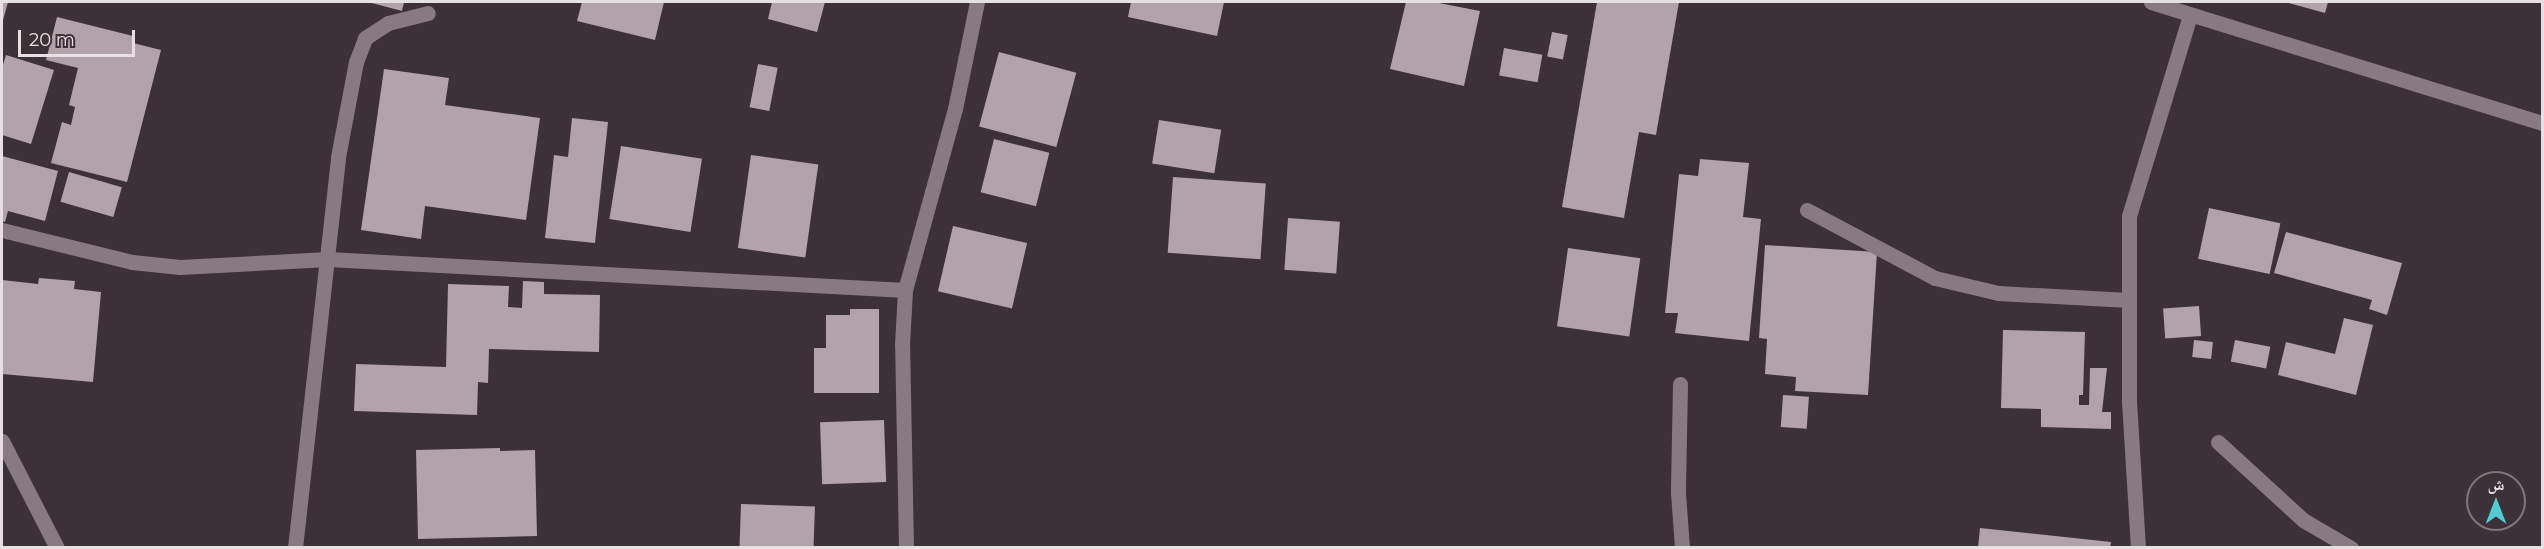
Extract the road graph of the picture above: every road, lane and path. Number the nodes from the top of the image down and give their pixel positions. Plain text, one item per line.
1 (977, 2) edge
2 (2151, 2) edge
3 (428, 13) dead end
4 (2190, 15) junction
5 (2542, 123) edge
6 (1807, 210) dead end
7 (2, 230) edge
8 (328, 259) junction
9 (905, 290) junction
10 (2129, 300) junction
11 (1680, 384) dead end
12 (2218, 442) dead end
13 (3, 449) edge
14 (57, 548) edge
15 (295, 548) edge
16 (906, 548) edge
17 (1682, 548) edge
18 (2138, 548) edge
19 (2351, 548) edge

1 - 9 street
2 - 4 street
3 - 8 street
4 - 5 street
4 - 10 street
6 - 10 street
7 - 8 street
8 - 9 street
8 - 15 street
9 - 16 street
10 - 18 street
11 - 17 street
12 - 19 street
13 - 14 street

